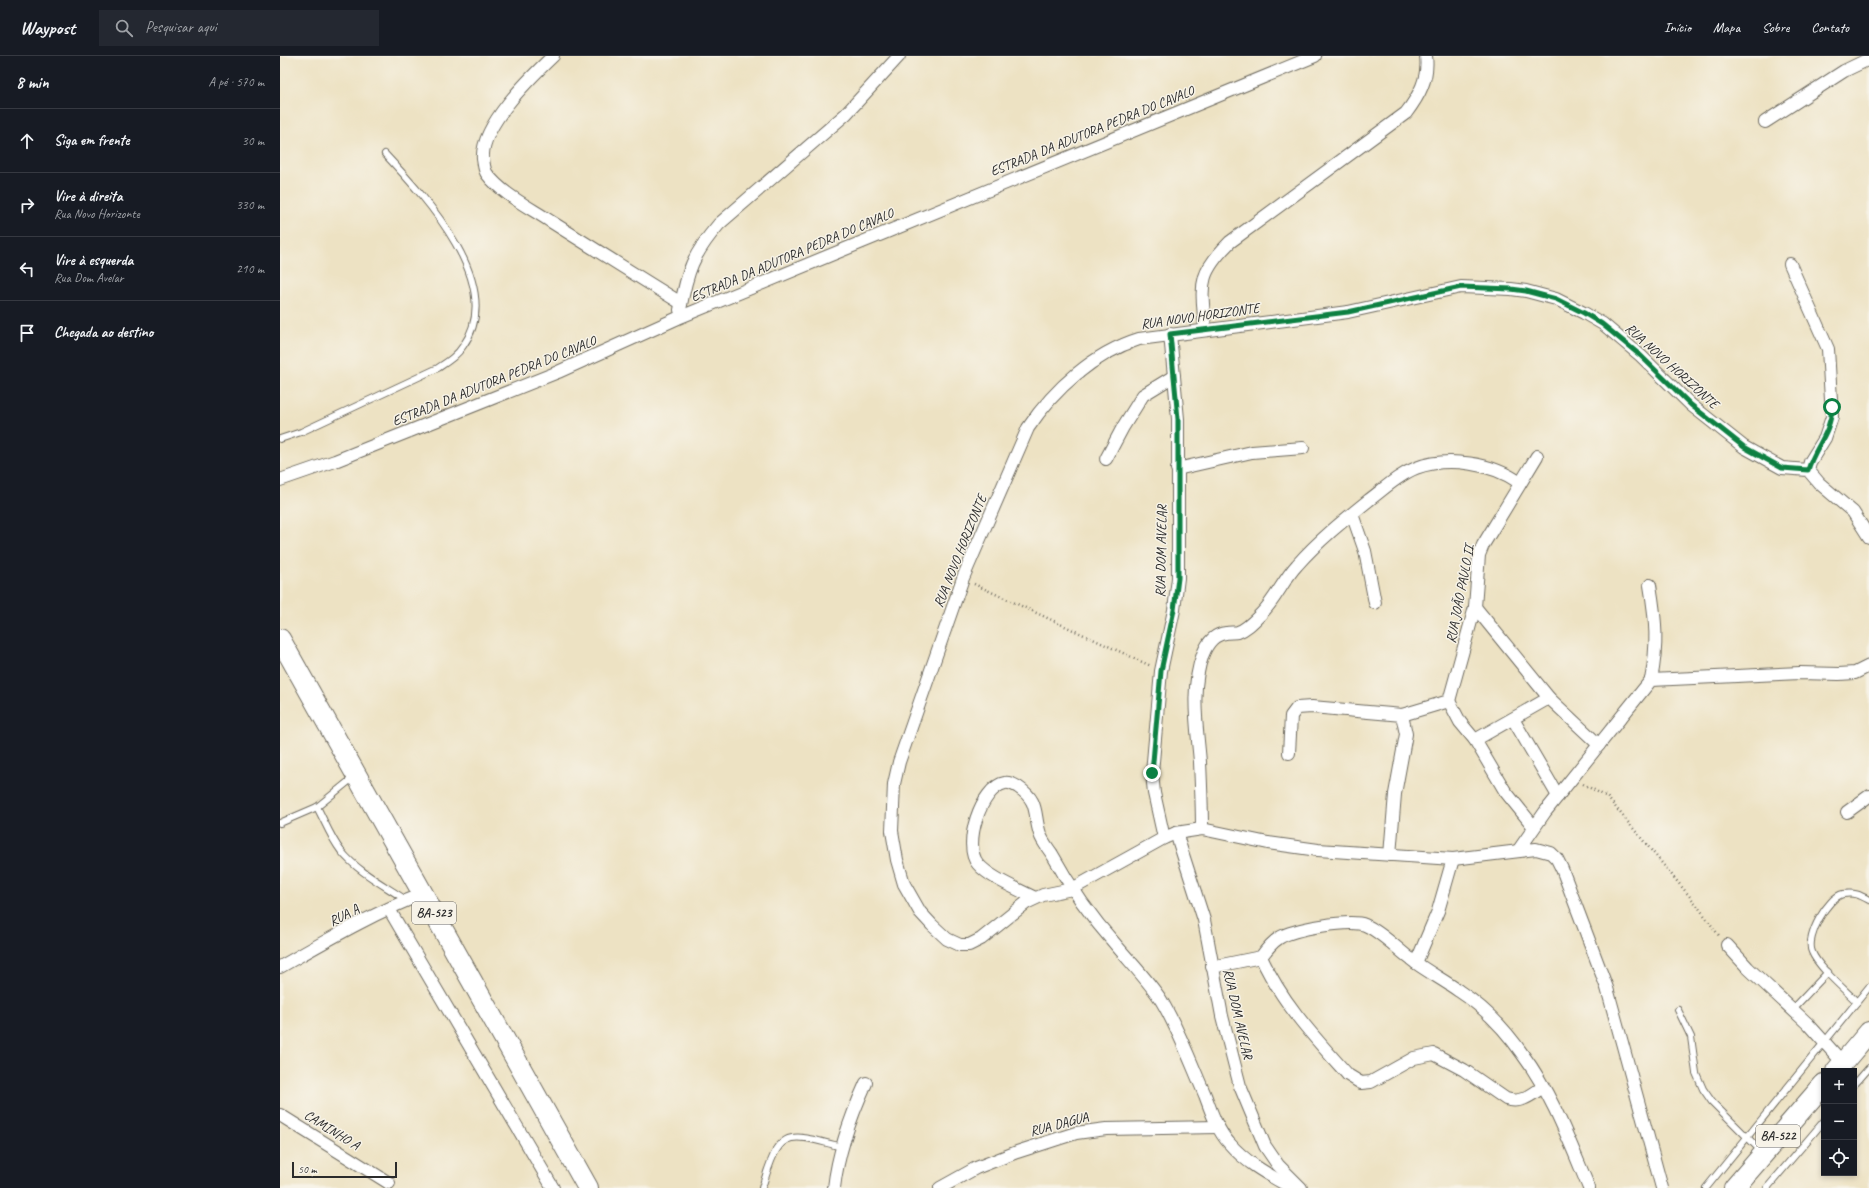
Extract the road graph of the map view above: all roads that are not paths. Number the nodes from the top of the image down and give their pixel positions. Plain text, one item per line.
1 (553, 56) edge
2 (899, 56) edge
3 (1315, 56) edge
4 (1426, 56) edge
5 (1869, 59) edge
6 (1765, 122) dead end
7 (385, 154) dead end
8 (1790, 264) dead end
9 (681, 303) junction
10 (678, 318) junction
11 (1205, 330) junction
12 (1170, 334) junction
13 (1174, 376) junction
14 (280, 439) edge
15 (1303, 448) dead end
16 (1538, 456) dead end
17 (1106, 459) dead end
18 (1177, 469) junction
19 (1808, 470) junction
20 (280, 480) edge
21 (1520, 483) junction
22 (1352, 514) junction
23 (1869, 537) edge
24 (1650, 585) dead end
25 (1375, 603) dead end
26 (1475, 607) junction
27 (280, 639) edge
28 (1869, 666) edge
29 (1651, 680) junction
30 (1549, 698) junction
31 (1449, 701) junction
32 (1402, 715) junction
33 (1513, 719) junction
34 (1475, 740) junction
35 (1598, 745) junction
36 (1289, 753) dead end
37 (356, 775) junction
38 (1558, 796) junction
39 (1869, 796) edge
40 (317, 807) junction
41 (1847, 812) dead end
42 (280, 823) edge
43 (1534, 827) junction
44 (1202, 828) junction
45 (1176, 833) junction
46 (1164, 838) junction
47 (1518, 850) junction
48 (1390, 855) junction
49 (1453, 859) junction
50 (1072, 889) junction
51 (414, 897) junction
52 (1036, 898) junction
53 (1869, 900) edge
54 (389, 909) junction
55 (1727, 945) road end
56 (1261, 957) junction
57 (1416, 963) junction
58 (280, 967) edge
59 (1212, 967) junction
60 (1828, 972) junction
61 (1869, 987) edge
62 (1857, 1002) junction
63 (1793, 1009) junction
64 (1678, 1010) dead end
65 (1869, 1032) edge
66 (1824, 1041) junction
67 (1839, 1067) edge
68 (1869, 1068) edge
69 (1857, 1082) edge
70 (866, 1083) dead end
71 (1543, 1087) junction
72 (1821, 1087) edge
73 (280, 1115) edge
74 (1821, 1125) edge
75 (1218, 1127) junction
76 (1747, 1137) junction
77 (842, 1147) junction
78 (1763, 1153) junction
79 (389, 1183) dead end
80 (553, 1188) edge
81 (588, 1188) edge
82 (762, 1188) edge
83 (834, 1188) edge
84 (940, 1188) edge
85 (1292, 1188) edge
86 (1301, 1188) edge
87 (1589, 1188) edge
88 (1662, 1188) edge
89 (1706, 1188) edge
90 (1734, 1188) edge
91 (1767, 1188) edge

1 - 9 street
2 - 9 street
3 - 10 street, ESTRADA DA ADUTORA PEDRA DO CAVALO
4 - 11 street
5 - 6 street
7 - 14 lane
8 - 19 street
9 - 10 street
10 - 20 street, ESTRADA DA ADUTORA PEDRA DO CAVALO
11 - 12 street, RUA NOVO HORIZONTE
11 - 19 street, RUA NOVO HORIZONTE
12 - 13 street, RUA DOM AVELAR
12 - 52 street, RUA NOVO HORIZONTE
13 - 17 street
13 - 18 street, RUA DOM AVELAR
15 - 18 street
16 - 21 street, RUA JOÃO PAULO II
18 - 46 street, RUA DOM AVELAR
19 - 23 street
21 - 22 street
21 - 26 street, RUA JOÃO PAULO II
22 - 25 street
22 - 44 street
24 - 29 street
26 - 30 street
26 - 31 street, RUA JOÃO PAULO II
27 - 37 main road, BA-523
28 - 29 street
29 - 35 street
30 - 33 street
30 - 35 street
31 - 32 street
31 - 34 street
32 - 36 street
32 - 48 street
33 - 34 street
33 - 38 street
34 - 43 street
35 - 38 street
37 - 40 lane
37 - 51 main road, BA-523
38 - 43 street
39 - 41 street
40 - 42 lane
40 - 51 lane
43 - 47 street
44 - 45 street
44 - 48 street
45 - 46 street
45 - 59 street, RUA DOM AVELAR
46 - 50 street
47 - 49 street
47 - 88 street
48 - 49 street
49 - 57 street
50 - 52 street
50 - 52 street
50 - 75 street
51 - 54 street, RUA A
51 - 81 main road, BA-523
53 - 60 lane
54 - 58 street, RUA A
54 - 80 street
55 - 63 street
56 - 57 street
56 - 59 street
56 - 71 street
57 - 71 street
59 - 86 street, RUA DOM AVELAR
60 - 62 lane
60 - 63 lane
61 - 62 lane
62 - 66 lane
63 - 66 street
64 - 76 lane
65 - 67 main road
66 - 67 street
66 - 76 lane
68 - 69 lane
70 - 77 street
71 - 87 street
72 - 78 main road, BA-522
73 - 79 street, CAMINHO A
74 - 91 lane
75 - 84 street, RUA DAGUA
75 - 85 street
76 - 78 lane
76 - 89 lane
77 - 82 lane
77 - 83 street
78 - 90 main road, BA-522

